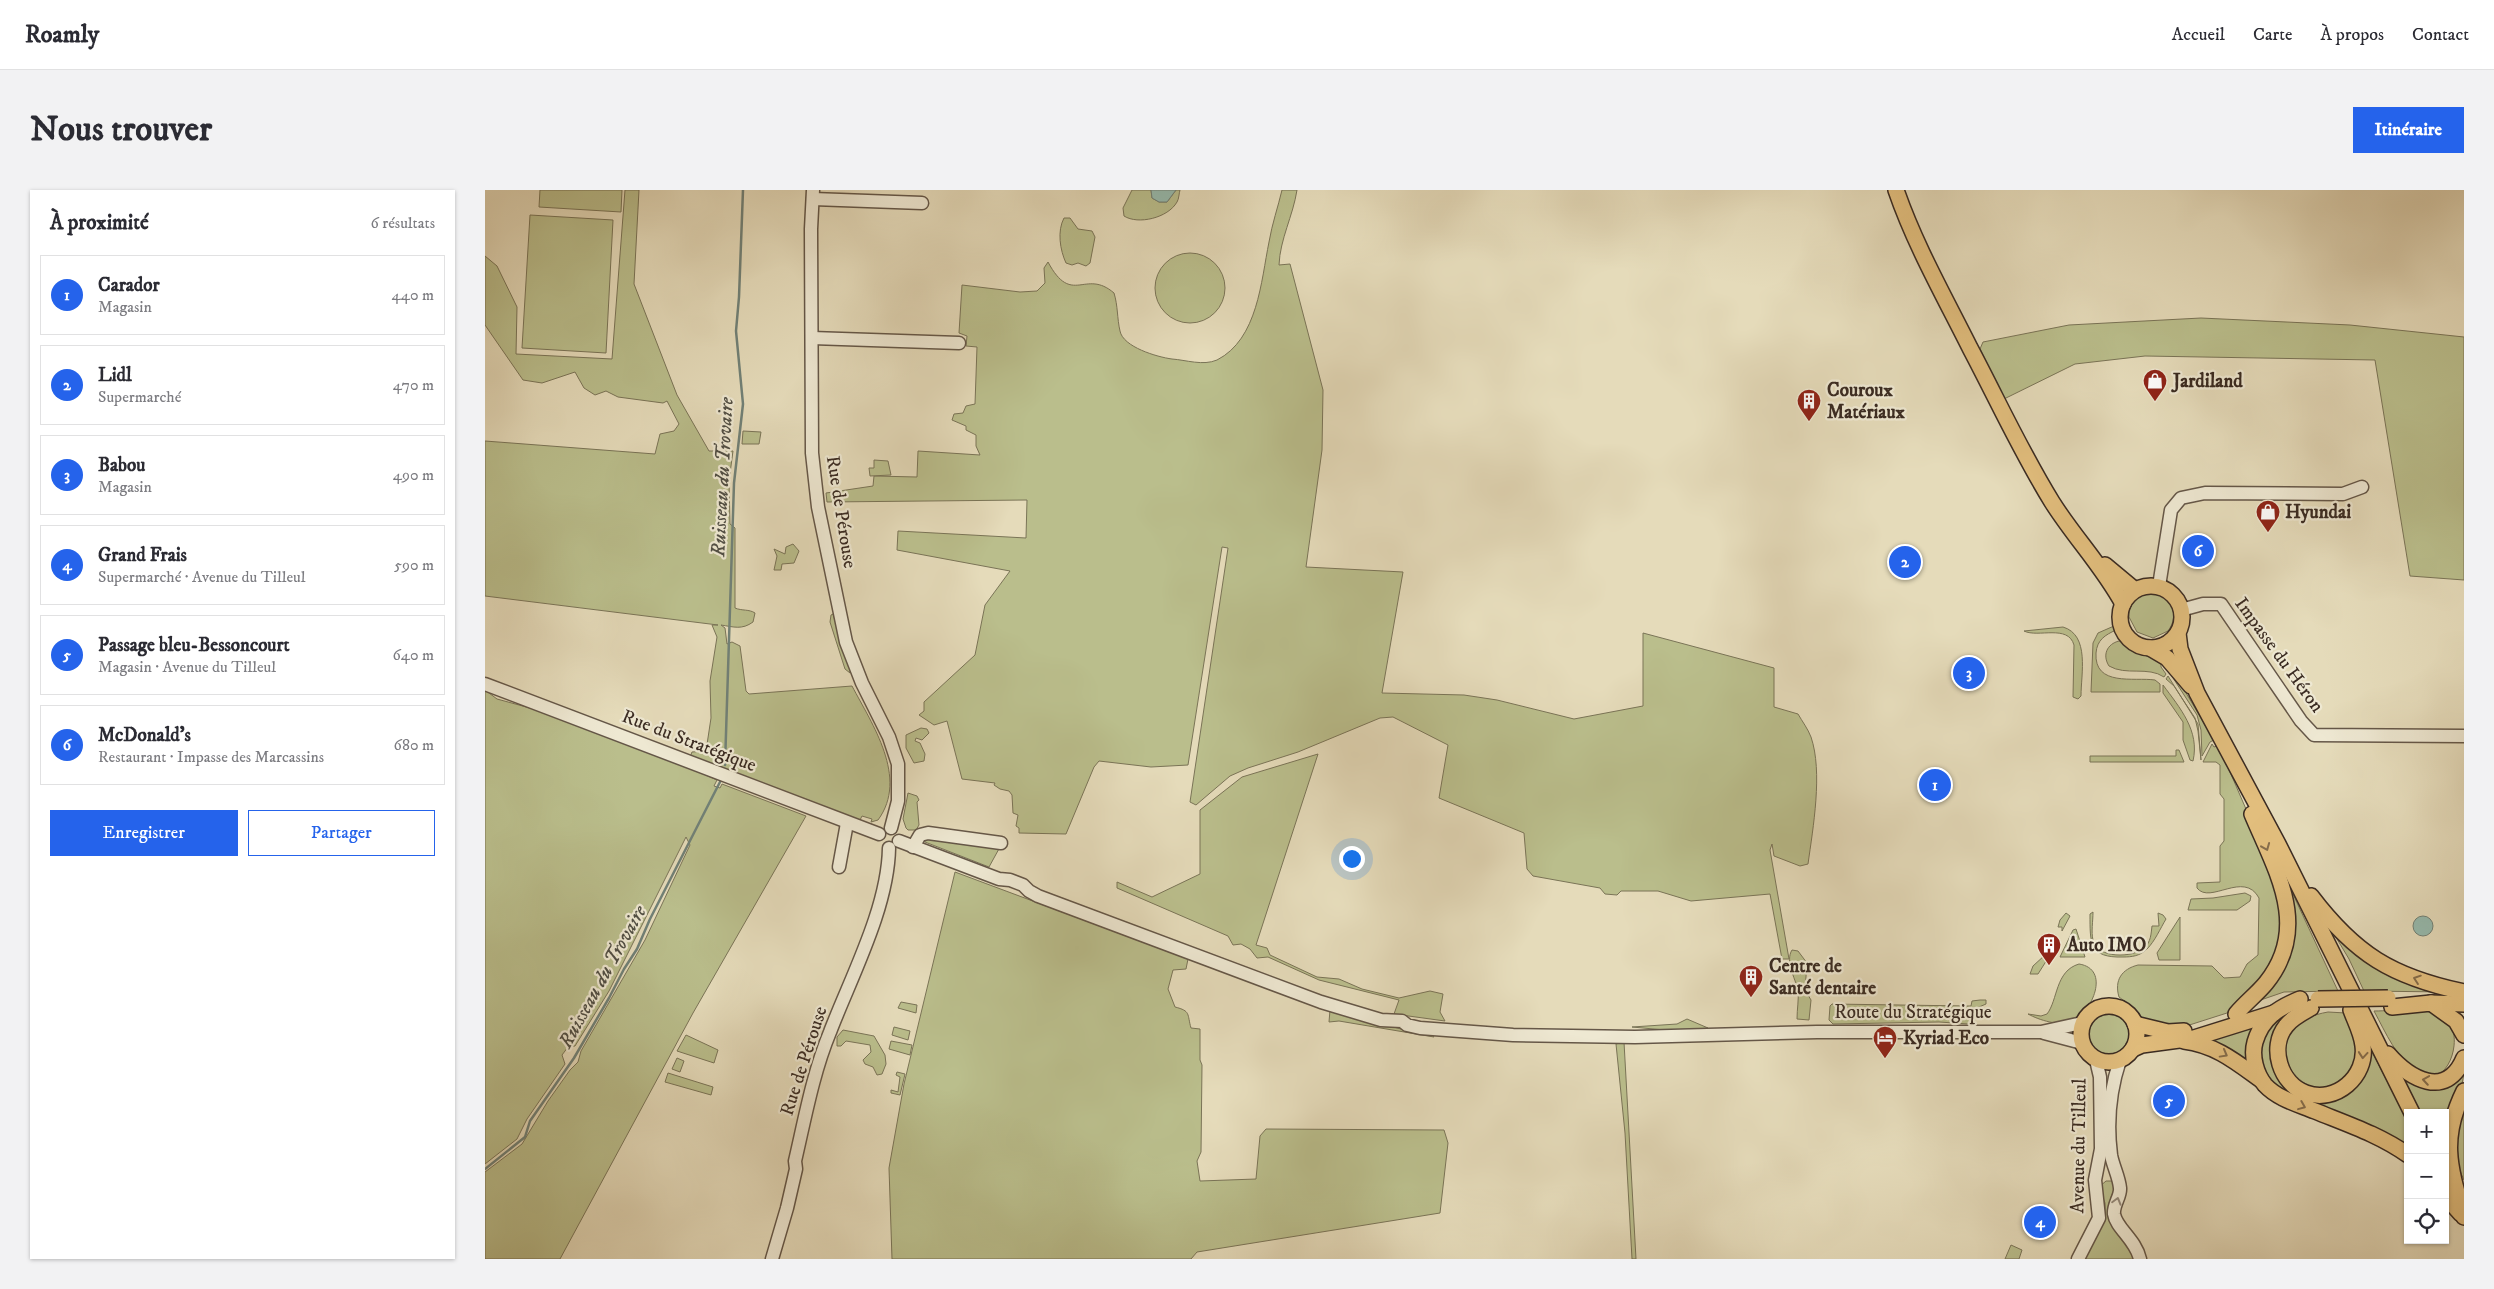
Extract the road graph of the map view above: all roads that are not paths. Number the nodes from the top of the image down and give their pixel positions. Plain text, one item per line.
1 (1896, 190) edge
2 (813, 194) edge
3 (922, 203) dead end
4 (812, 338) junction
5 (959, 343) dead end
6 (2362, 487) dead end
7 (2092, 554) junction
8 (2159, 586) junction
9 (2135, 590) junction
10 (2123, 604) junction
11 (2181, 610) junction
12 (2177, 633) junction
13 (2150, 648) junction
14 (485, 684) edge
15 (2197, 693) junction
16 (2464, 736) edge
17 (2237, 769) junction
18 (847, 823) junction
19 (891, 828) junction
20 (879, 834) junction
21 (1001, 843) dead end
22 (2278, 844) junction
23 (894, 845) junction
24 (913, 847) junction
25 (839, 867) dead end
26 (2342, 974) junction
27 (2464, 992) edge
28 (2313, 1003) junction
29 (2431, 1003) junction
30 (2464, 1004) edge
31 (2275, 1012) junction
32 (2236, 1014) junction
33 (2082, 1023) junction
34 (2135, 1024) junction
35 (2041, 1032) junction
36 (2464, 1035) edge
37 (2375, 1038) junction
38 (2181, 1041) junction
39 (2082, 1043) junction
40 (2133, 1049) junction
41 (2464, 1058) edge
42 (2096, 1060) junction
43 (2120, 1060) junction
44 (2262, 1080) junction
45 (2464, 1091) edge
46 (2410, 1109) edge
47 (2406, 1154) edge
48 (2449, 1188) edge
49 (2448, 1199) edge
50 (2464, 1217) edge
51 (772, 1259) edge
52 (2078, 1259) edge
53 (2140, 1259) edge

1 - 7 main road
2 - 3 street
2 - 4 street, Rue de Pérouse
4 - 5 street
4 - 19 street, Rue de Pérouse
6 - 8 street
7 - 9 main road
7 - 10 main road
8 - 9 main road
8 - 11 main road
9 - 10 main road
10 - 13 main road
11 - 12 main road
11 - 16 street, Impasse du Héron
12 - 13 main road
12 - 15 main road
13 - 15 main road
14 - 18 street, Rue du Stratégique
15 - 17 main road
17 - 22 main road
17 -> 32 main road
18 - 20 street, Rue du Stratégique
18 - 25 street
19 - 20 street
19 - 23 street
20 - 23 street
21 - 24 street
22 - 26 main road
27 -> 22 main road
23 - 24 street, Route du Stratégique
23 - 51 street, Rue de Pérouse
24 - 35 street, Route du Stratégique
26 -> 28 main road
26 - 37 main road
28 - 29 main road, bridge
28 - 31 main road
28 - 32 main road
29 - 30 main road
29 - 36 main road
31 - 38 main road
31 - 44 main road
32 - 34 main road
33 - 34 main road
33 - 35 street, Route du Stratégique
33 - 39 main road
34 - 40 main road
35 - 39 street, Route du Stratégique
41 -> 37 main road
37 - 46 main road
38 - 40 main road
38 -> 44 main road
39 - 42 main road
40 - 43 main road
42 - 43 main road
42 - 52 street, Avenue du Tilleul
53 -> 43 street, Avenue du Tilleul
44 -> 47 main road
45 - 50 main road
48 - 50 main road
49 - 50 main road

